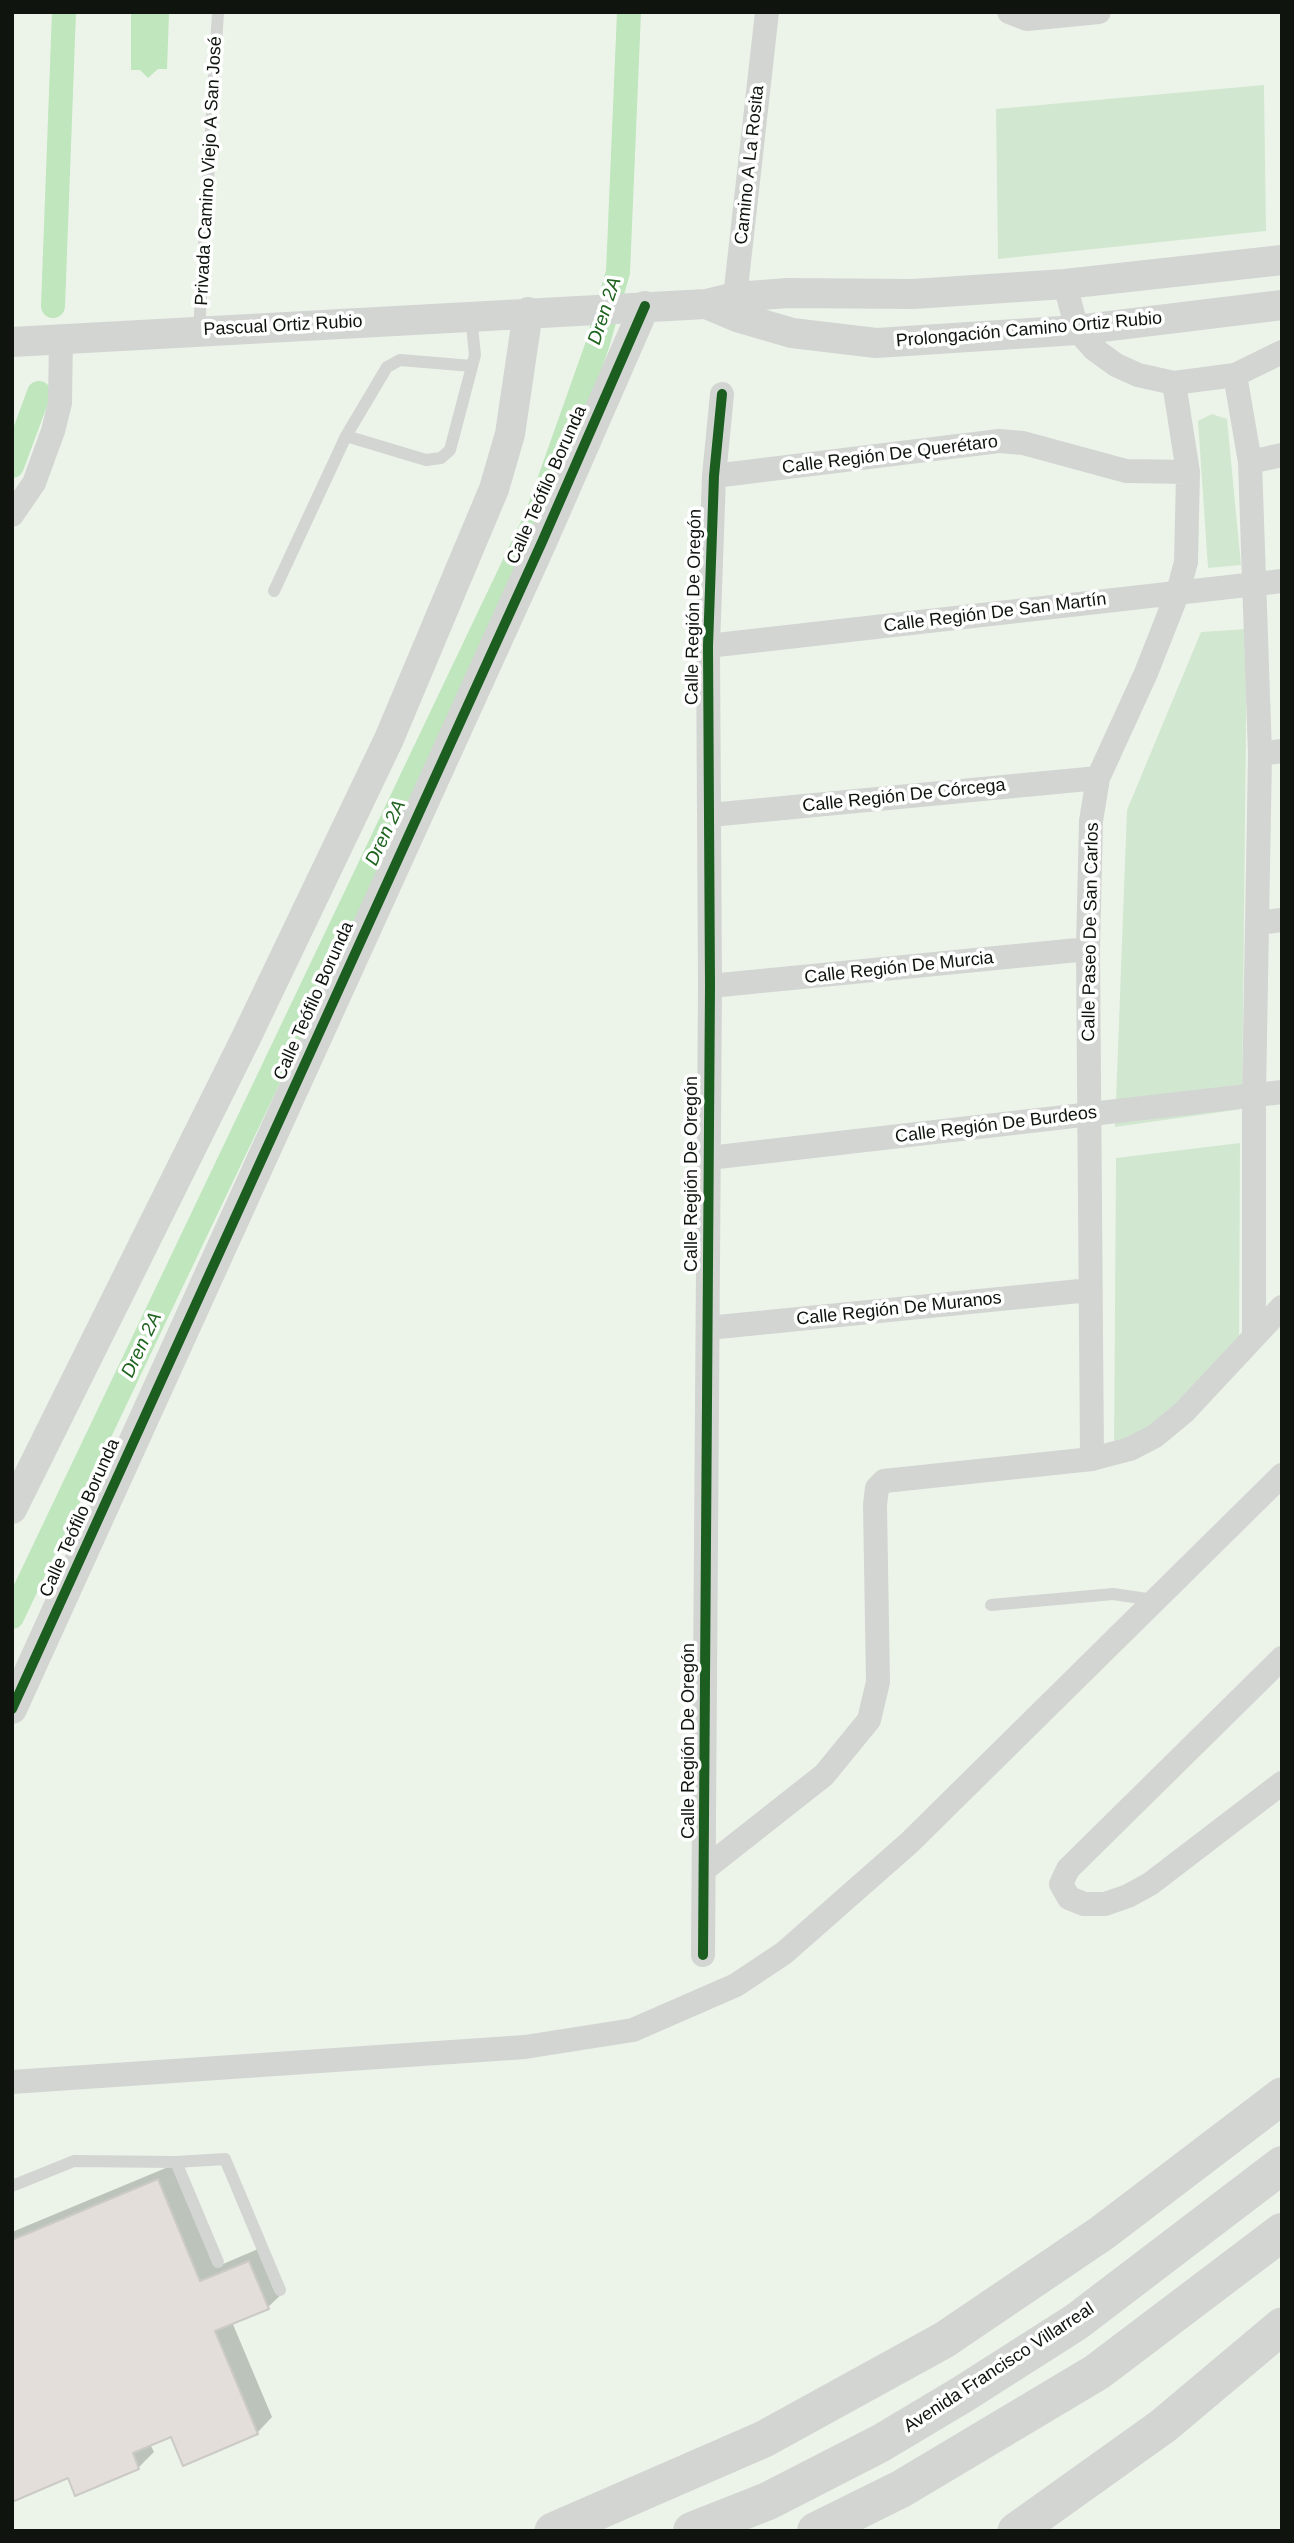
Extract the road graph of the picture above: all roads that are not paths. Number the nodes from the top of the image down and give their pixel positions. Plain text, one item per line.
1 (218, 12) edge
2 (767, 12) edge
3 (1009, 12) edge
4 (1099, 12) edge
5 (1282, 260) edge
6 (1065, 285) junction
7 (706, 304) joint
8 (1282, 304) edge
9 (631, 306) junction
10 (736, 307) junction
11 (541, 311) junction
12 (471, 316) junction
13 (200, 330) junction
14 (1077, 330) junction
15 (61, 338) junction
16 (12, 342) edge
17 (1282, 352) edge
18 (471, 366) junction
19 (1235, 375) junction
20 (1174, 383) junction
21 (722, 394) dead end
22 (346, 436) junction
23 (1282, 455) edge
24 (1250, 462) junction
25 (1188, 472) junction
26 (714, 476) junction
27 (12, 515) edge
28 (1282, 581) edge
29 (1256, 584) junction
30 (274, 591) dead end
31 (1178, 592) junction
32 (708, 646) junction
33 (1271, 753) edge
34 (1098, 778) junction
35 (710, 815) junction
36 (1270, 921) edge
37 (1088, 949) junction
38 (710, 986) junction
39 (1282, 1092) edge
40 (1254, 1095) junction
41 (1090, 1114) junction
42 (709, 1158) junction
43 (1090, 1290) junction
44 (1282, 1307) edge
45 (708, 1328) junction
46 (1254, 1335) junction
47 (1092, 1459) junction
48 (1282, 1475) edge
49 (12, 1509) edge
50 (1158, 1600) junction
51 (991, 1605) dead end
52 (1282, 1658) edge
53 (12, 1709) edge
54 (1282, 1783) edge
55 (706, 1868) junction
56 (703, 1955) dead end
57 (12, 2082) edge
58 (1282, 2096) edge
59 (176, 2162) junction
60 (1282, 2165) edge
61 (12, 2186) edge
62 (1282, 2232) edge
63 (218, 2262) dead end
64 (280, 2290) dead end
65 (1282, 2326) edge
66 (553, 2531) edge
67 (692, 2531) edge
68 (816, 2531) edge
69 (1016, 2531) edge

1 - 13 lane, Privada Camino Viejo A San José
2 - 10 street, Camino A La Rosita
3 - 4 street
5 - 6 street
6 - 10 street
6 - 14 street
7 - 9 street, Pascual Ortiz Rubio
7 - 10 street, Prolongación Camino Ortiz Rubio
8 - 14 street, Prolongación Camino Ortiz Rubio
9 - 11 street, Pascual Ortiz Rubio
9 - 53 street, Calle Teófilo Borunda
10 - 14 street, Prolongación Camino Ortiz Rubio
11 - 12 street, Pascual Ortiz Rubio
11 - 49 street
12 - 13 street, Pascual Ortiz Rubio
12 - 18 lane
13 - 15 street, Pascual Ortiz Rubio
14 - 20 street
15 - 16 street, Pascual Ortiz Rubio
15 - 27 street
17 - 19 street
18 - 22 lane
18 - 22 lane
19 - 20 street
19 - 24 street
20 - 25 street, Calle Paseo De San Carlos
21 - 26 street, Calle Región De Oregón
22 - 30 lane
23 - 24 street
24 - 29 street
25 - 26 street, Calle Región De Querétaro
25 - 31 street, Calle Paseo De San Carlos
26 - 32 street, Calle Región De Oregón
28 - 29 street, Calle Región De San Martín
29 - 31 street, Calle Región De San Martín
29 - 33 street
31 - 32 street, Calle Región De San Martín
31 - 34 street, Calle Paseo De San Carlos
32 - 35 street, Calle Región De Oregón
33 - 36 street
34 - 35 street, Calle Región De Córcega
34 - 37 street, Calle Paseo De San Carlos
35 - 38 street, Calle Región De Oregón
36 - 40 street
37 - 38 street, Calle Región De Murcia
37 - 41 street, Calle Paseo De San Carlos
38 - 42 street, Calle Región De Oregón
39 - 40 street, Calle Región De Burdeos
40 - 41 street, Calle Región De Burdeos
40 - 46 street
41 - 42 street, Calle Región De Burdeos
41 - 43 street, Calle Paseo De San Carlos
42 - 45 street, Calle Región De Oregón
43 - 45 street, Calle Región De Muranos
43 - 47 street, Calle Paseo De San Carlos
44 - 46 street
45 - 55 street, Calle Región De Oregón
46 - 47 street
47 - 55 street
48 - 50 street
50 - 51 lane
50 - 57 street
52 - 54 street
55 - 56 street, Calle Región De Oregón
58 - 66 main road
59 - 61 lane
59 - 63 lane
59 - 64 lane
60 - 67 highway, Avenida Francisco Villarreal
62 - 68 highway
65 - 69 main road

